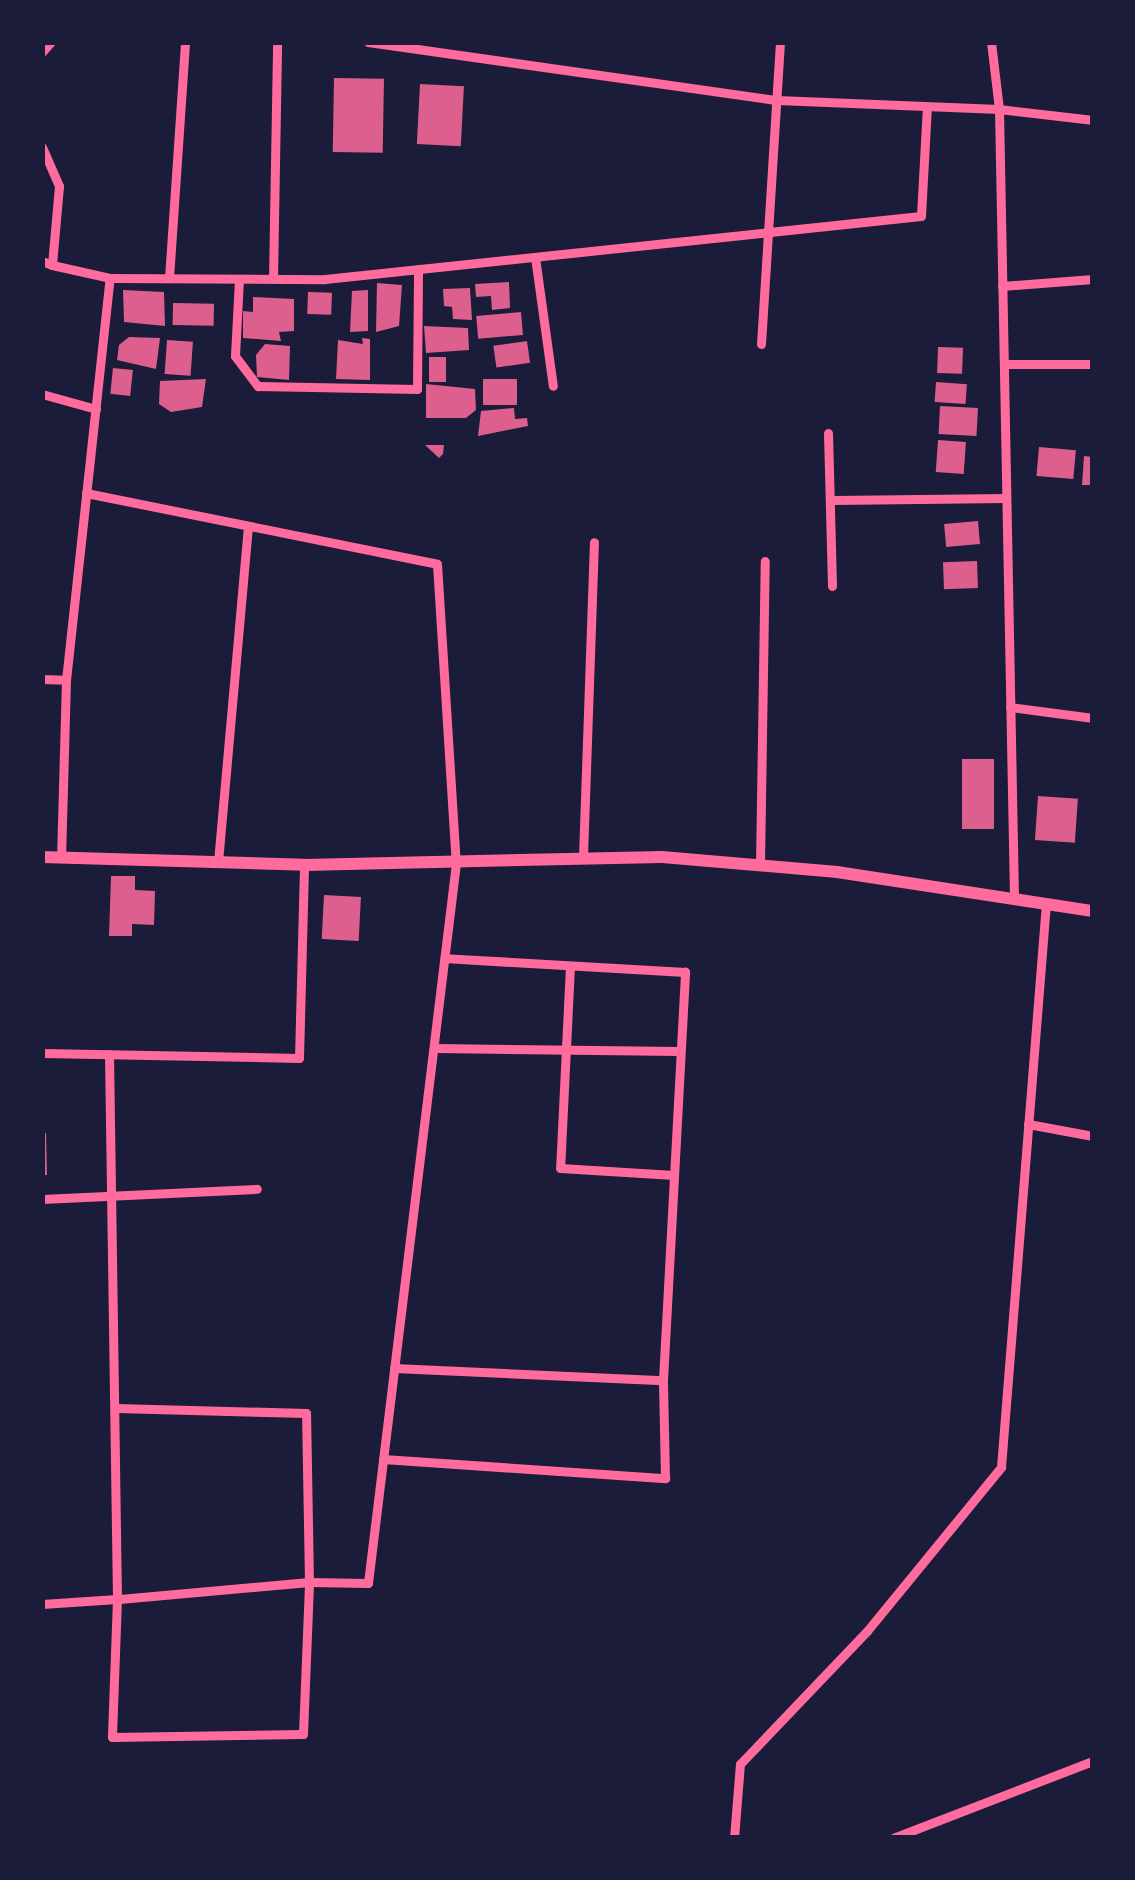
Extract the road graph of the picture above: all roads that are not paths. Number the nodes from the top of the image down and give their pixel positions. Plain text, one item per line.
1 (51, 42) edge
2 (185, 42) edge
3 (277, 42) edge
4 (368, 42) edge
5 (780, 42) edge
6 (991, 42) edge
7 (42, 52) edge
8 (777, 100) junction
9 (926, 106) junction
10 (999, 110) junction
11 (1093, 120) edge
12 (42, 147) edge
13 (768, 232) junction
14 (536, 257) junction
15 (47, 263) edge
16 (418, 269) junction
17 (110, 278) junction
18 (170, 278) junction
19 (239, 279) junction
20 (274, 279) junction
21 (1093, 280) edge
22 (1002, 286) junction
23 (761, 344) dead end
24 (1004, 364) junction
25 (1093, 364) edge
26 (554, 386) dead end
27 (42, 394) edge
28 (96, 409) junction
29 (828, 433) dead end
30 (86, 493) junction
31 (1006, 498) junction
32 (833, 500) junction
33 (248, 526) junction
34 (594, 542) dead end
35 (765, 561) dead end
36 (832, 586) dead end
37 (42, 679) edge
38 (66, 680) junction
39 (1010, 707) junction
40 (1093, 718) edge
41 (42, 856) edge
42 (583, 856) junction
43 (62, 858) junction
44 (218, 862) junction
45 (456, 863) junction
46 (760, 864) junction
47 (304, 865) junction
48 (1014, 898) junction
49 (1046, 903) junction
50 (1093, 911) edge
51 (445, 958) junction
52 (571, 966) junction
53 (434, 1048) junction
54 (566, 1049) junction
55 (680, 1051) junction
56 (42, 1053) edge
57 (109, 1054) junction
58 (1028, 1124) junction
59 (1093, 1136) edge
60 (674, 1175) junction
61 (257, 1190) dead end
62 (115, 1198) junction
63 (42, 1199) edge
64 (394, 1368) junction
65 (663, 1380) junction
66 (116, 1408) junction
67 (383, 1459) junction
68 (309, 1582) junction
69 (117, 1599) junction
70 (42, 1604) edge
71 (1093, 1761) edge
72 (734, 1838) edge
73 (893, 1838) edge

1 - 7 street
2 - 18 street
3 - 20 street
4 - 8 street
5 - 8 street
6 - 10 street
8 - 9 street
8 - 13 street
9 - 10 street
9 - 13 street
10 - 11 street
10 - 22 street
12 - 15 street
13 - 14 street
13 - 23 street
14 - 16 street
14 - 26 street
15 - 17 street
16 - 19 street
16 - 20 street
17 - 18 street
17 - 28 street
18 - 19 street
19 - 20 street
21 - 22 street
22 - 24 street
24 - 25 street
24 - 31 street
27 - 28 street
28 - 30 street
29 - 32 street
30 - 33 street
30 - 38 street
31 - 32 street
31 - 39 street
32 - 36 street
33 - 44 street
33 - 45 street
34 - 42 street
35 - 46 street
37 - 38 street
38 - 43 street
39 - 40 street
39 - 48 street
41 - 43 street
42 - 45 street
42 - 46 street
43 - 44 street
44 - 47 street
45 - 47 street
45 - 51 street
46 - 48 street
47 - 57 street
48 - 49 street
49 - 50 street
49 - 58 street
51 - 52 street
51 - 53 street
52 - 54 street
52 - 55 street
53 - 54 street
53 - 64 street
54 - 55 street
54 - 60 street
55 - 60 street
56 - 57 street
57 - 62 street
58 - 59 street
58 - 72 street
60 - 65 street
61 - 62 street
62 - 63 street
62 - 66 street
64 - 65 street
64 - 67 street
65 - 67 street
66 - 68 street
66 - 69 street
67 - 68 street
68 - 69 street
68 - 69 street
69 - 70 street
71 - 73 street

